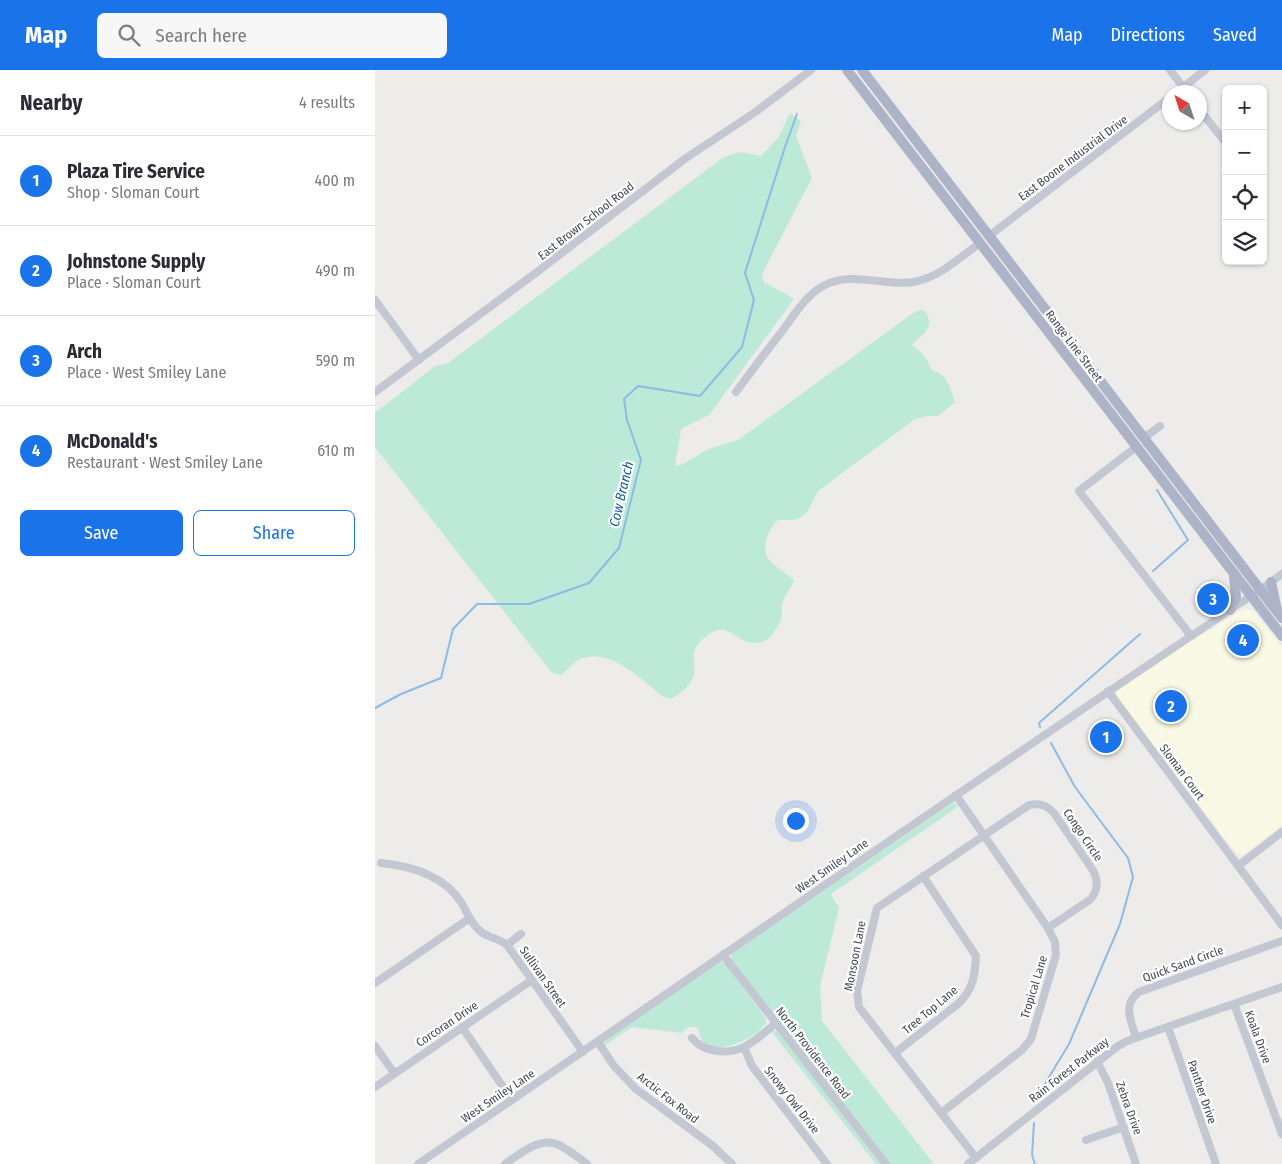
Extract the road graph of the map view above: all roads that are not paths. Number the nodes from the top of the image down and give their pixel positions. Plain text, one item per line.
1 (811, 70) edge
2 (847, 70) edge
3 (862, 70) edge
4 (1170, 70) edge
5 (1205, 70) edge
6 (1179, 85) edge
7 (1189, 85) edge
8 (1162, 103) edge
9 (1207, 119) edge
10 (1222, 138) edge
11 (949, 202) junction
12 (989, 236) junction
13 (980, 243) junction
14 (1011, 264) junction
15 (375, 300) edge
16 (419, 360) junction
17 (375, 392) edge
18 (736, 392) dead end
19 (1107, 409) junction
20 (1161, 426) dead end
21 (1144, 438) junction
22 (1136, 447) junction
23 (1170, 472) junction
24 (1233, 573) junction
25 (1282, 574) edge
26 (1271, 582) junction
27 (1260, 590) junction
28 (1251, 596) junction
29 (1230, 610) junction
30 (1280, 616) edge
31 (1191, 636) junction
32 (1282, 636) edge
33 (1108, 691) junction
34 (956, 795) junction
35 (1282, 832) edge
36 (983, 835) junction
37 (381, 863) dead end
38 (1238, 866) junction
39 (923, 876) junction
40 (470, 918) junction
41 (1282, 924) edge
42 (1048, 928) junction
43 (521, 934) dead end
44 (1282, 941) edge
45 (507, 945) junction
46 (723, 955) junction
47 (532, 980) junction
48 (375, 983) edge
49 (1282, 987) edge
50 (1234, 1004) junction
51 (776, 1023) junction
52 (1168, 1026) junction
53 (462, 1028) junction
54 (692, 1038) dead end
55 (1136, 1038) junction
56 (598, 1042) junction
57 (375, 1046) edge
58 (744, 1047) junction
59 (583, 1052) junction
60 (895, 1053) junction
61 (1097, 1061) junction
62 (394, 1073) junction
63 (375, 1086) edge
64 (512, 1100) junction
65 (941, 1112) junction
66 (1124, 1127) junction
67 (1282, 1134) edge
68 (1086, 1140) dead end
69 (976, 1158) junction
70 (419, 1164) edge
71 (505, 1164) edge
72 (587, 1164) edge
73 (732, 1164) edge
74 (827, 1164) edge
75 (886, 1164) edge
76 (968, 1164) edge
77 (1136, 1164) edge
78 (1216, 1164) edge

1 - 16 street, East Brown School Road
2 - 11 main road, Range Line Street
3 - 12 main road, Range Line Street
4 - 6 street
5 - 7 street
8 - 12 street, East Boone Industrial Drive
9 - 10 street
11 - 12 main road
11 - 13 main road, Range Line Street
12 - 14 main road, Range Line Street
13 - 14 main road
13 - 18 street
13 - 19 main road, Range Line Street
14 - 21 main road, Range Line Street
15 - 16 street
16 - 17 street, East Brown School Road
19 - 21 main road
19 - 22 main road, Range Line Street
20 - 21 street
21 - 23 main road, Range Line Street
22 - 23 main road
22 - 24 main road, Range Line Street
22 - 31 street
23 - 27 main road, Range Line Street
24 - 28 main road, Range Line Street
24 - 29 main road
25 - 26 street, West Smiley Lane
26 - 27 street, West Smiley Lane
26 - 30 main road
27 - 28 street, West Smiley Lane
27 - 30 main road, Range Line Street
28 - 29 street, West Smiley Lane
28 - 32 main road, Range Line Street
29 - 31 street, West Smiley Lane
31 - 33 street, West Smiley Lane
33 - 34 street, West Smiley Lane
33 - 38 street, Sloman Court
34 - 36 street, Tropical Lane
34 - 46 street, West Smiley Lane
35 - 38 street
36 - 39 street, Monsoon Lane
36 - 42 street, Tropical Lane
36 - 42 street, Congo Circle
37 - 40 street, Sullivan Street
38 - 41 street, Sloman Court
39 - 60 street, Monsoon Lane
39 - 60 street, Tree Top Lane
40 - 45 street, Sullivan Street
40 - 48 street
42 - 65 street, Tropical Lane
43 - 45 street
44 - 55 street, Quick Sand Circle
45 - 47 street, Sullivan Street
46 - 51 street, North Providence Road
46 - 56 street, West Smiley Lane
47 - 53 street, Corcoran Drive
47 - 59 street, Sullivan Street
49 - 50 street, Rain Forest Parkway
50 - 52 street, Rain Forest Parkway
50 - 67 street, Koala Drive
51 - 58 street
51 - 75 street, North Providence Road
52 - 55 street, Rain Forest Parkway
52 - 78 street, Panther Drive
53 - 62 street, Corcoran Drive
53 - 64 street
54 - 58 street
55 - 61 street, Rain Forest Parkway
56 - 59 street, West Smiley Lane
56 - 73 street, Arctic Fox Road
57 - 62 street
58 - 74 street, Snowy Owl Drive
59 - 64 street, West Smiley Lane
60 - 65 street, Monsoon Lane
61 - 66 street, Zebra Drive
61 - 69 street, Rain Forest Parkway
62 - 63 street, Corcoran Drive
64 - 70 street, West Smiley Lane
65 - 69 street, Monsoon Lane
66 - 68 street
66 - 77 street, Zebra Drive
69 - 76 street, Rain Forest Parkway
71 - 72 street

